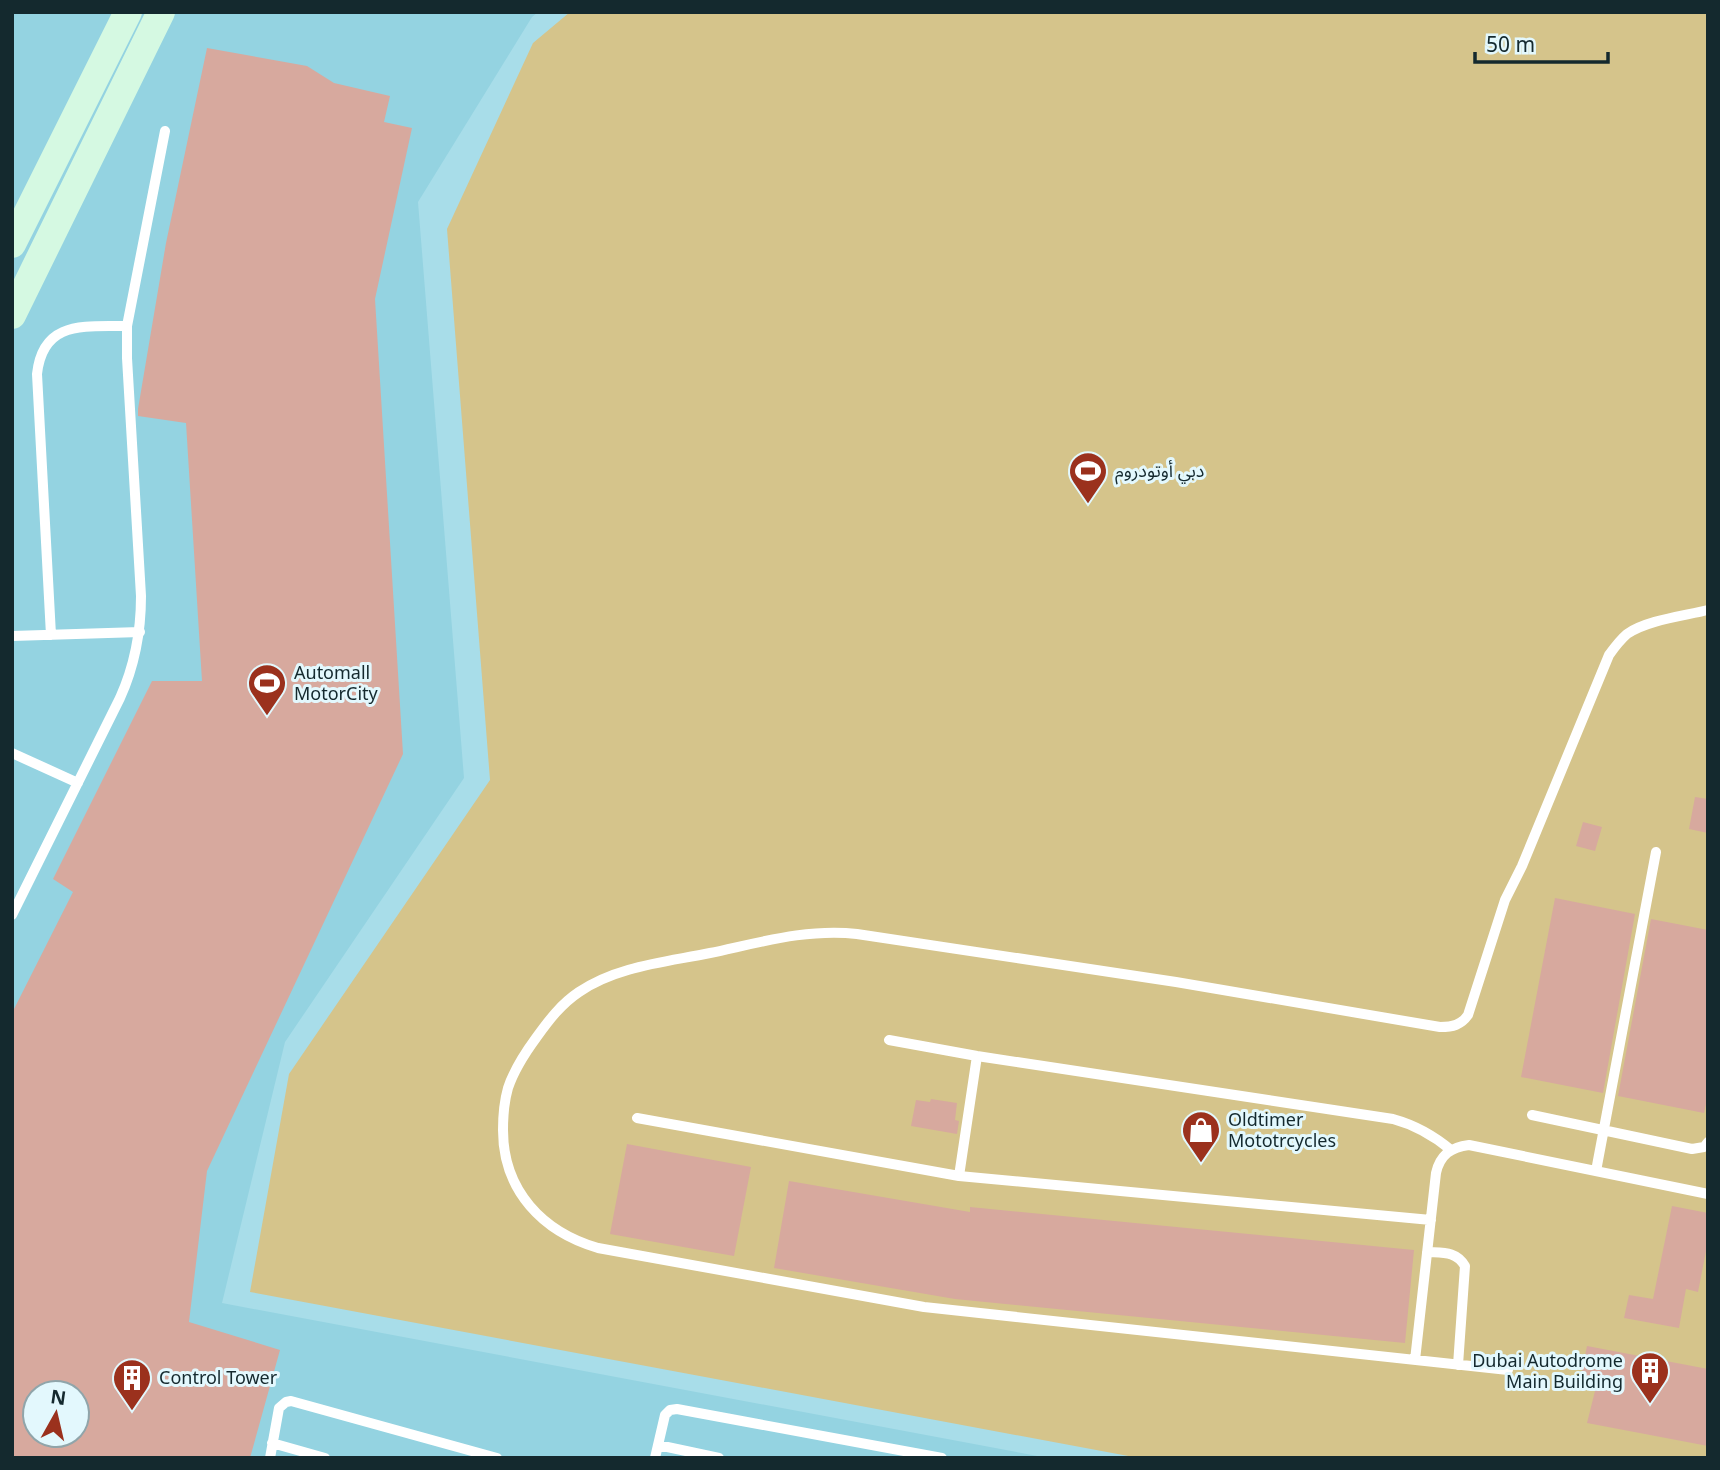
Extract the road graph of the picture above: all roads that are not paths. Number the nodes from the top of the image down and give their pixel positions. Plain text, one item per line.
1 (128, 12) edge
2 (161, 12) edge
3 (165, 131) dead end
4 (12, 244) edge
5 (12, 315) edge
6 (127, 326) junction
7 (1708, 610) edge
8 (140, 632) junction
9 (51, 635) junction
10 (12, 636) edge
11 (12, 753) edge
12 (78, 783) junction
13 (1656, 852) dead end
14 (12, 915) edge
15 (889, 1040) dead end
16 (977, 1056) junction
17 (1532, 1115) dead end
18 (637, 1118) dead end
19 (1603, 1131) junction
20 (1708, 1143) edge
21 (1451, 1150) junction
22 (1596, 1171) junction
23 (959, 1176) junction
24 (1708, 1194) edge
25 (1431, 1220) junction
26 (1427, 1252) junction
27 (1415, 1360) junction
28 (1458, 1365) junction
29 (1508, 1370) dead end
30 (272, 1443) junction
31 (658, 1445) junction
32 (270, 1458) edge
33 (324, 1458) edge
34 (497, 1458) edge
35 (655, 1458) edge
36 (719, 1458) edge
37 (942, 1458) edge

1 - 4 street
2 - 5 street
3 - 6 lane
6 - 8 lane
6 - 9 lane
7 - 27 lane
8 - 9 lane
8 - 12 lane
9 - 10 lane
11 - 12 lane
12 - 14 lane
13 - 19 lane
15 - 16 lane
16 - 21 lane
16 - 23 lane
17 - 19 lane
18 - 23 lane
19 - 20 lane
19 - 22 lane
21 - 22 lane
21 - 25 lane
22 - 24 lane
23 - 25 lane
25 - 26 lane
26 - 27 lane
26 - 28 lane
27 - 28 lane
28 - 29 lane
30 - 32 lane
30 - 33 lane
30 - 34 lane
31 - 35 lane
31 - 36 lane
31 - 37 lane

